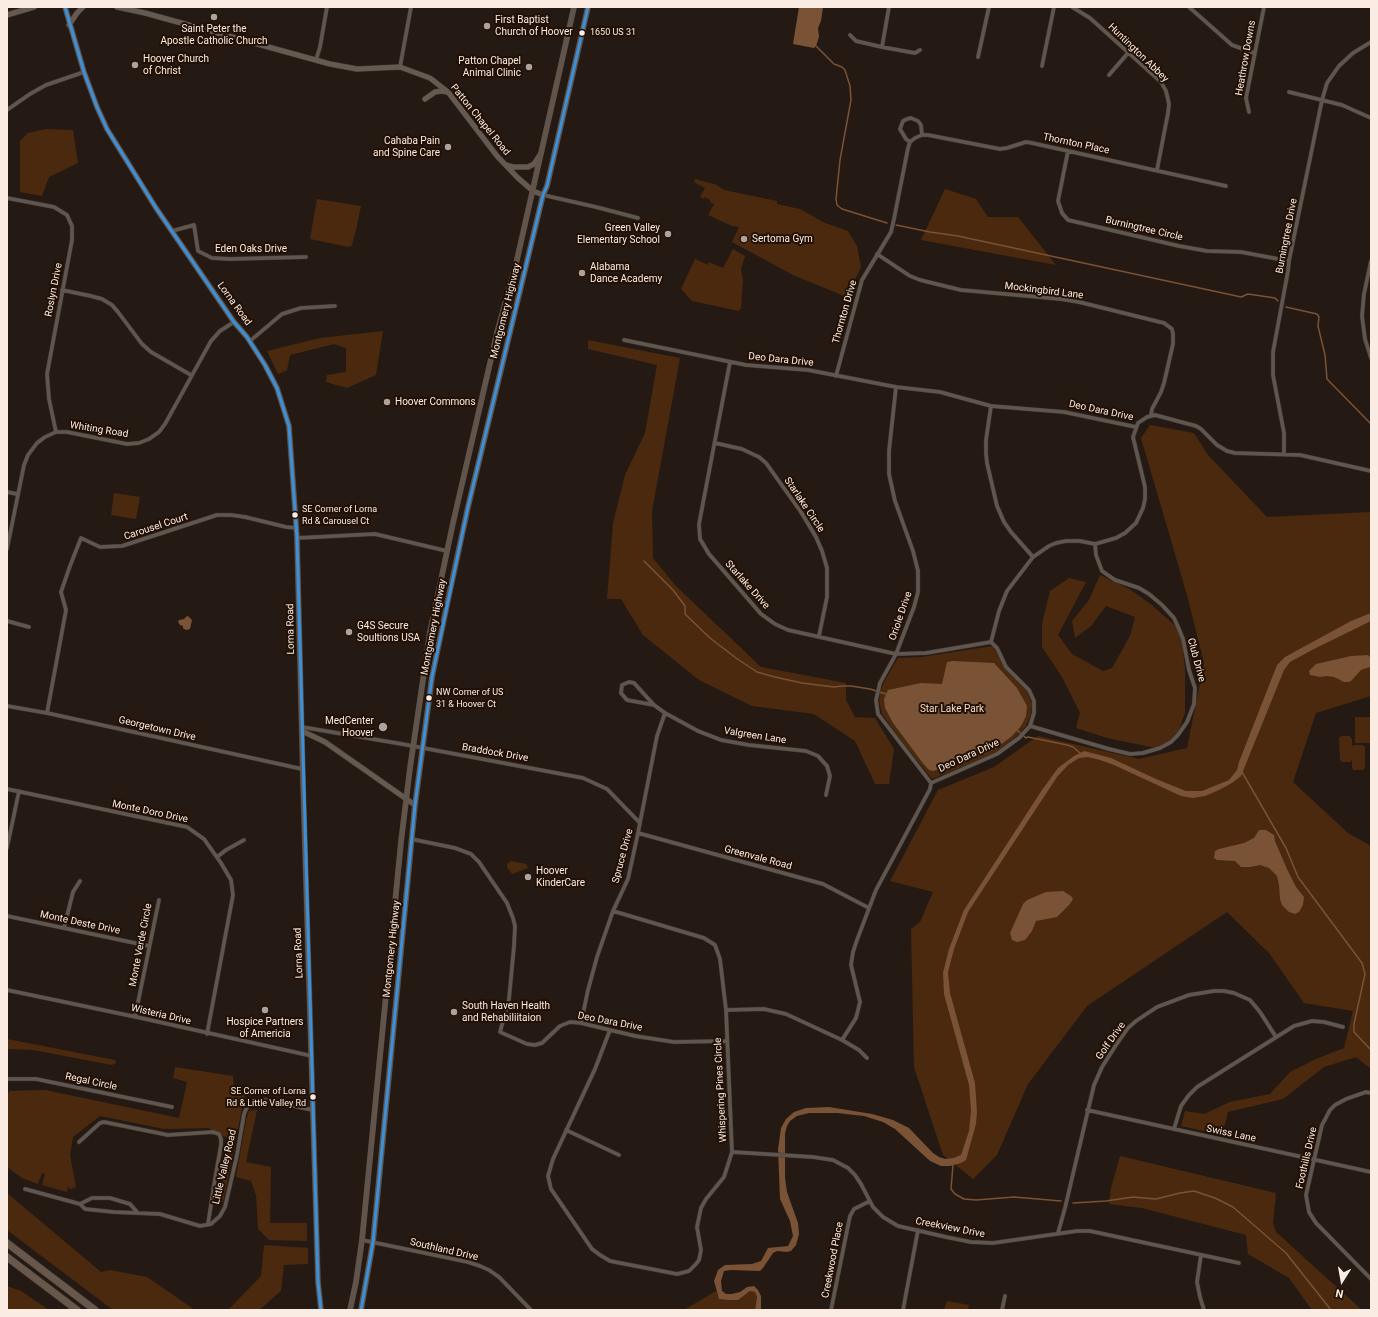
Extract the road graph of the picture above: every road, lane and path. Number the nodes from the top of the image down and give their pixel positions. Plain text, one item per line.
1 (34, 7) edge
2 (65, 7) edge
3 (83, 7) edge
4 (117, 7) edge
5 (327, 7) edge
6 (411, 7) edge
7 (574, 7) edge
8 (588, 7) edge
9 (889, 7) edge
10 (989, 7) edge
11 (1054, 7) edge
12 (1072, 7) edge
13 (1189, 7) edge
14 (1264, 7) edge
15 (7, 15) edge
16 (70, 25) junction
17 (850, 35) dead end
18 (1371, 42) edge
19 (882, 47) junction
20 (920, 50) dead end
21 (1254, 53) junction
22 (1128, 54) junction
23 (978, 57) dead end
24 (316, 60) junction
25 (1042, 66) dead end
26 (400, 67) junction
27 (84, 72) junction
28 (1109, 76) dead end
29 (448, 92) junction
30 (1289, 92) dead end
31 (425, 98) dead end
32 (1322, 100) junction
33 (7, 110) edge
34 (1249, 112) dead end
35 (1371, 118) edge
36 (922, 135) junction
37 (910, 142) junction
38 (1068, 151) junction
39 (542, 152) junction
40 (504, 164) junction
41 (1157, 170) junction
42 (1226, 186) dead end
43 (533, 191) junction
44 (543, 195) junction
45 (7, 198) edge
46 (638, 218) dead end
47 (172, 231) junction
48 (877, 254) junction
49 (306, 257) dead end
50 (1371, 261) edge
51 (1289, 262) junction
52 (62, 290) junction
53 (335, 306) dead end
54 (234, 322) junction
55 (624, 340) dead end
56 (250, 341) junction
57 (1371, 358) edge
58 (730, 362) junction
59 (192, 375) junction
60 (836, 376) junction
61 (896, 388) junction
62 (991, 406) junction
63 (1151, 415) junction
64 (1136, 427) junction
65 (56, 432) junction
66 (715, 443) junction
67 (1284, 454) junction
68 (1371, 471) edge
69 (7, 492) edge
70 (17, 494) junction
71 (297, 528) junction
72 (297, 538) junction
73 (1095, 544) junction
74 (7, 549) edge
75 (447, 552) junction
76 (1033, 557) junction
77 (7, 621) edge
78 (29, 627) dead end
79 (819, 636) junction
80 (992, 642) junction
81 (896, 654) junction
82 (654, 705) junction
83 (7, 706) edge
84 (47, 713) junction
85 (665, 713) junction
86 (1030, 726) junction
87 (302, 729) junction
88 (413, 746) junction
89 (423, 748) junction
90 (302, 769) junction
91 (931, 782) junction
92 (7, 789) edge
93 (19, 791) junction
94 (826, 795) dead end
95 (406, 798) junction
96 (415, 804) junction
97 (640, 823) junction
98 (638, 833) junction
99 (411, 839) junction
100 (244, 840) dead end
101 (7, 848) edge
102 (217, 857) junction
103 (80, 881) dead end
104 (159, 900) dead end
105 (869, 908) junction
106 (613, 912) junction
107 (7, 916) edge
108 (64, 928) junction
109 (149, 946) junction
110 (7, 990) edge
111 (726, 1010) junction
112 (135, 1017) junction
113 (581, 1023) junction
114 (1343, 1027) dead end
115 (610, 1030) junction
116 (207, 1034) junction
117 (1276, 1037) junction
118 (842, 1040) junction
119 (727, 1041) junction
120 (312, 1056) junction
121 (867, 1058) dead end
122 (7, 1079) edge
123 (1371, 1093) edge
124 (172, 1107) dead end
125 (313, 1110) junction
126 (1087, 1110) junction
127 (1174, 1129) junction
128 (566, 1130) junction
129 (79, 1142) dead end
130 (732, 1152) junction
131 (619, 1155) dead end
132 (1314, 1160) junction
133 (1371, 1172) edge
134 (25, 1189) dead end
135 (870, 1201) junction
136 (80, 1204) junction
137 (137, 1212) junction
138 (208, 1224) junction
139 (918, 1230) junction
140 (1058, 1234) junction
141 (362, 1240) junction
142 (373, 1242) junction
143 (7, 1243) edge
144 (1201, 1255) junction
145 (7, 1256) edge
146 (1239, 1263) dead end
147 (1371, 1279) edge
148 (42, 1283) junction
149 (1005, 1296) dead end
150 (70, 1310) edge
151 (77, 1310) edge
152 (95, 1310) edge
153 (321, 1310) edge
154 (350, 1310) edge
155 (361, 1310) edge
156 (531, 1310) edge
157 (832, 1310) edge
158 (903, 1310) edge
159 (1002, 1310) edge
160 (1204, 1310) edge

1 - 15 street
2 - 16 street, Lorna Road
3 - 16 street
4 - 24 street, Patton Chapel Road
5 - 24 street
6 - 26 street
7 - 39 main road, Montgomery Highway
8 - 44 main road, Montgomery Highway
9 - 19 street
10 - 23 street
11 - 25 street
12 - 22 street, Huntington Abbey
13 - 21 street
14 - 21 street, Heathrow Downs
16 - 27 street, Lorna Road
17 - 19 street
18 - 32 street, Burningtree Drive
19 - 20 street
21 - 34 street, Heathrow Downs
22 - 28 street
22 - 41 street, Huntington Abbey
24 - 26 street, Patton Chapel Road
26 - 29 street, Patton Chapel Road
27 - 33 street
27 - 47 street, Lorna Road
29 - 31 street
29 - 40 street, Patton Chapel Road
30 - 32 street
32 - 35 street
32 - 51 street, Burningtree Drive
36 - 37 street
36 - 37 street
36 - 38 street, Thornton Place
37 - 48 street, Thornton Drive
38 - 41 street, Thornton Place
38 - 51 street, Burningtree Circle
39 - 40 street
39 - 43 main road, Montgomery Highway
40 - 43 street, Patton Chapel Road
41 - 42 street, Thornton Place
43 - 44 street, Patton Chapel Road
43 - 75 main road, Montgomery Highway
44 - 46 street
44 - 89 main road, Montgomery Highway
45 - 52 street, Roslyn Drive
47 - 49 street, Eden Oaks Drive
47 - 54 street, Lorna Road
48 - 60 street, Thornton Drive
48 - 63 street, Mockingbird Lane
50 - 57 street
51 - 67 street, Burningtree Drive
52 - 59 street
52 - 65 street, Roslyn Drive
53 - 56 street
54 - 56 street, Lorna Road
54 - 59 street, Whiting Road
55 - 58 street, Deo Dara Drive
56 - 71 street, Lorna Road
58 - 60 street, Deo Dara Drive
58 - 66 street, Starlake Drive
59 - 65 street, Whiting Road
60 - 61 street, Deo Dara Drive
61 - 62 street, Deo Dara Drive
61 - 81 street, Oriole Drive
62 - 64 street, Deo Dara Drive
62 - 76 street
63 - 64 street
63 - 67 street
64 - 73 street, Deo Dara Drive
65 - 70 street, Whiting Road
66 - 79 street, Starlake Circle
66 - 79 street, Starlake Drive
67 - 68 street
69 - 70 street
70 - 74 street, Whiting Road
71 - 72 street, Lorna Road
71 - 84 street, Carousel Court
72 - 75 street
72 - 87 street, Lorna Road
73 - 76 street, Deo Dara Drive
73 - 86 street, Club Drive
75 - 88 main road, Montgomery Highway
76 - 80 street, Deo Dara Drive
77 - 78 street
79 - 81 street, Starlake Drive
80 - 81 street, Starlake Drive
80 - 86 street
81 - 91 street, Oriole Drive
82 - 82 street, Valgreen Lane
82 - 85 street, Valgreen Lane
83 - 84 street, Georgetown Drive
84 - 90 street, Georgetown Drive
85 - 94 street, Valgreen Lane
85 - 97 street, Spruce Drive
86 - 91 street, Deo Dara Drive
87 - 88 street, Braddock Drive
87 - 90 street, Lorna Road
87 - 95 street
88 - 89 street, Braddock Drive
88 - 95 main road, Montgomery Highway
89 - 96 main road, Montgomery Highway
89 - 97 street, Braddock Drive
90 - 120 street, Lorna Road
91 - 105 street, Deo Dara Drive
92 - 93 street, Monte Doro Drive
93 - 101 street
93 - 102 street, Monte Doro Drive
95 - 96 street
95 - 141 main road, Montgomery Highway
96 - 99 main road, Montgomery Highway
97 - 98 street, Spruce Drive
98 - 105 street, Greenvale Road
98 - 106 street, Spruce Drive
99 - 113 street, Deo Dara Drive
99 - 142 main road, Montgomery Highway
100 - 102 street
102 - 116 street, Monte Doro Drive
103 - 108 street
104 - 109 street, Monte Verde Circle
105 - 118 street, Deo Dara Drive
106 - 111 street, Whispering Pines Circle
106 - 113 street, Spruce Drive
107 - 108 street, Monte Deste Drive
108 - 109 street, Monte Deste Drive
109 - 112 street, Monte Verde Circle
110 - 112 street, Wisteria Drive
111 - 118 street
111 - 119 street, Whispering Pines Circle
112 - 116 street, Wisteria Drive
113 - 115 street, Deo Dara Drive
114 - 117 street
115 - 119 street, Deo Dara Drive
115 - 128 street, Whispering Pines Circle
116 - 120 street, Wisteria Drive
117 - 126 street, Golf Drive
117 - 127 street
118 - 121 street
119 - 130 street, Whispering Pines Circle
120 - 125 street, Lorna Road
122 - 124 street, Regal Circle
123 - 132 street, Foothills Drive
125 - 138 street, Little Valley Road
125 - 153 street, Lorna Road
126 - 127 street, Swiss Lane
126 - 140 street, Golf Drive
127 - 132 street, Swiss Lane
128 - 130 street, Whispering Pines Circle
128 - 131 street
129 - 138 street
130 - 135 street, Creekview Drive
132 - 133 street, Swiss Lane
132 - 147 street, Foothills Drive
134 - 136 street
135 - 139 street, Creekview Drive
135 - 157 street, Creekwood Place
136 - 137 street
136 - 137 street
137 - 138 street
139 - 140 street, Creekview Drive
139 - 158 street
140 - 144 street, Creekview Drive
141 - 142 street, Southland Drive
141 - 154 main road, Montgomery Highway
142 - 155 main road, Montgomery Highway
142 - 156 street, Southland Drive
143 - 152 highway
144 - 146 street, Creekview Drive
144 - 160 street
145 - 148 highway
148 - 150 highway
148 - 151 highway
149 - 159 street

